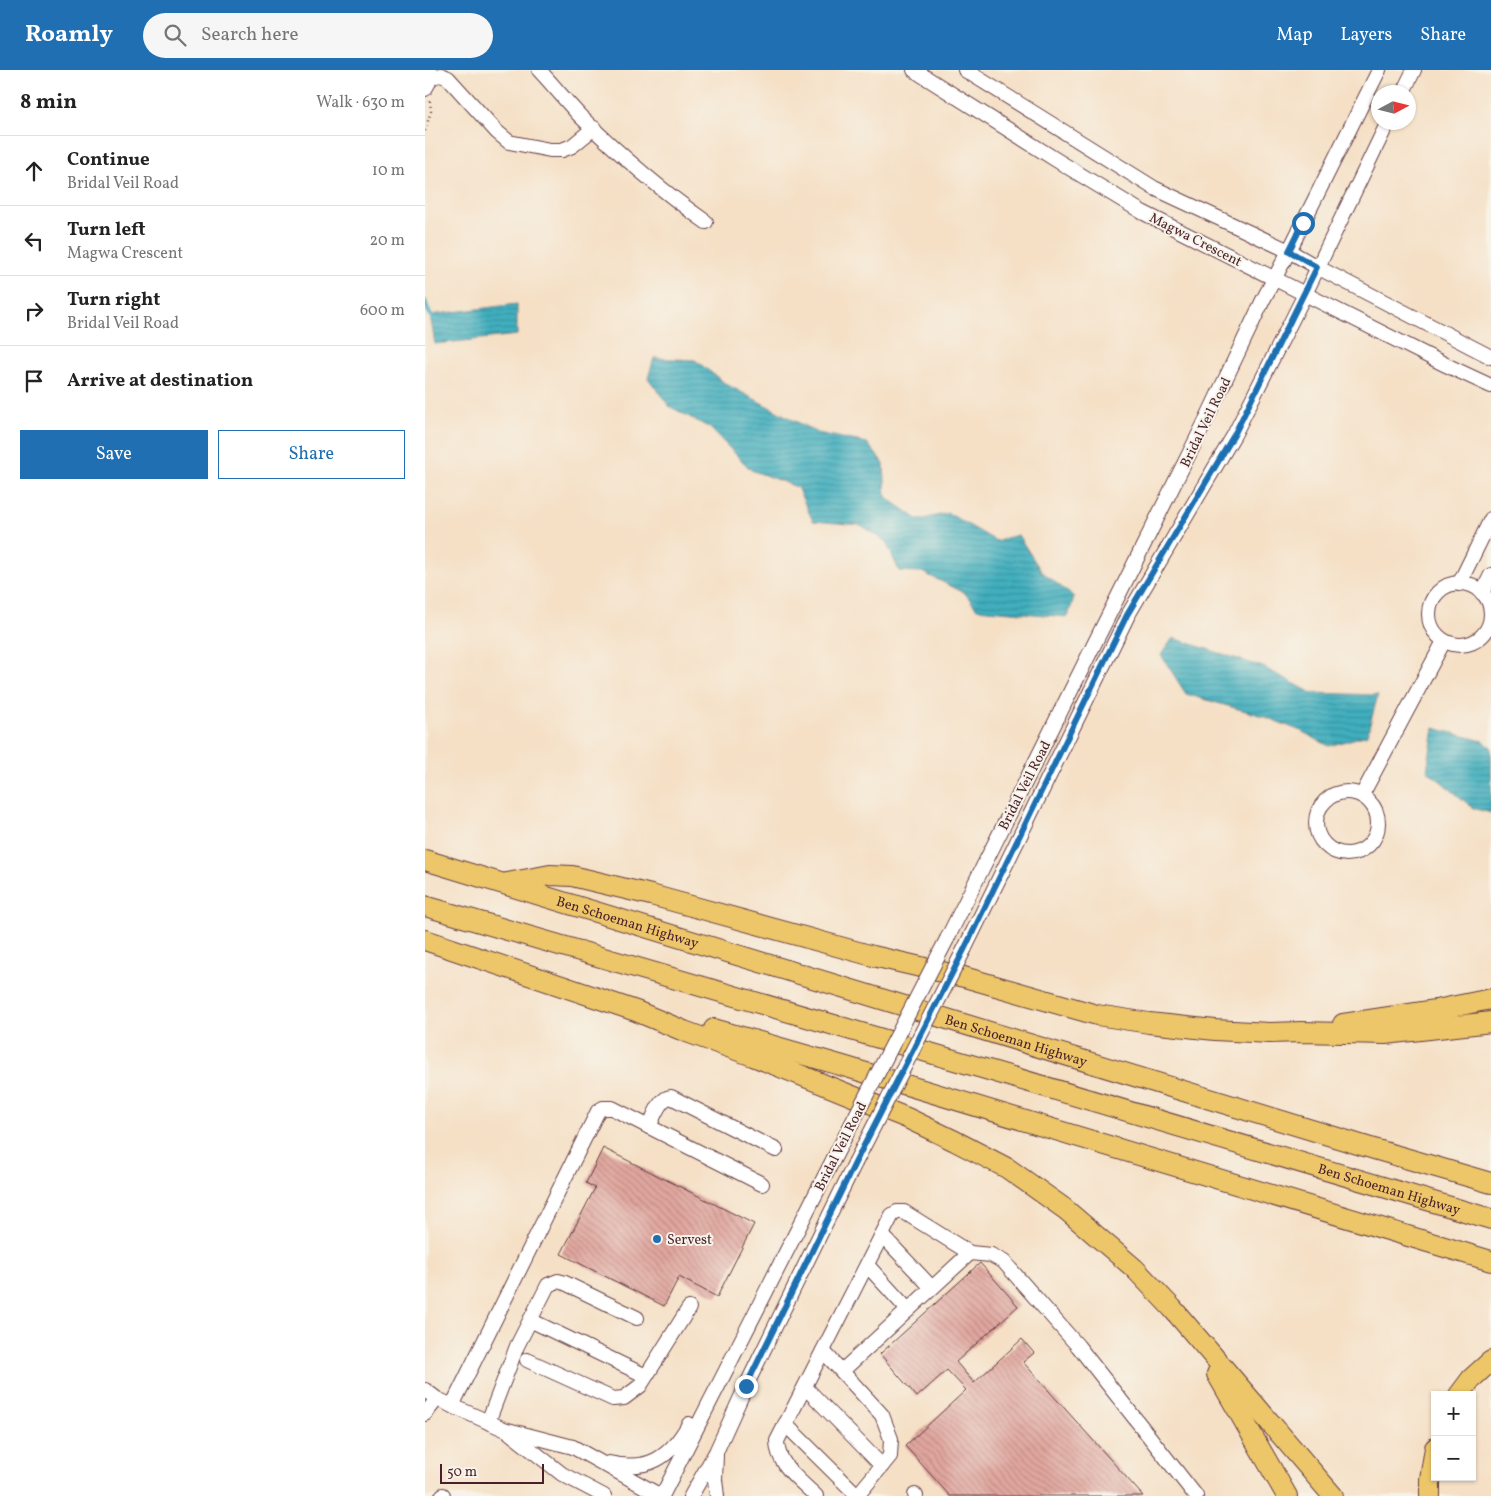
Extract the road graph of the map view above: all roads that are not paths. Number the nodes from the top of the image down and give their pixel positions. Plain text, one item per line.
1 (539, 70) edge
2 (914, 70) edge
3 (1379, 70) edge
4 (1414, 70) edge
5 (971, 72) edge
6 (428, 83) edge
7 (1406, 85) edge
8 (594, 128) junction
9 (1385, 130) edge
10 (706, 222) dead end
11 (1289, 251) junction
12 (1317, 267) junction
13 (1275, 278) junction
14 (1305, 294) junction
15 (1491, 357) edge
16 (1491, 386) edge
17 (1491, 519) edge
18 (1491, 575) edge
19 (1459, 584) junction
20 (1482, 593) junction
21 (1491, 620) edge
22 (1486, 640) edge
23 (1444, 641) junction
24 (1361, 795) junction
25 (425, 860) edge
26 (505, 884) junction
27 (425, 906) edge
28 (425, 940) edge
29 (560, 985) junction
30 (1491, 999) edge
31 (1491, 1022) edge
32 (1302, 1032) junction
33 (649, 1127) junction
34 (775, 1150) dead end
35 (1491, 1183) edge
36 (762, 1184) dead end
37 (1491, 1219) edge
38 (882, 1235) junction
39 (970, 1253) junction
40 (1491, 1260) edge
41 (867, 1265) junction
42 (932, 1288) junction
43 (689, 1308) dead end
44 (1172, 1308) junction
45 (908, 1310) junction
46 (752, 1317) junction
47 (637, 1318) dead end
48 (530, 1320) junction
49 (823, 1351) junction
50 (527, 1360) dead end
51 (1491, 1361) edge
52 (841, 1371) junction
53 (646, 1376) junction
54 (805, 1387) junction
55 (425, 1390) edge
56 (1462, 1391) edge
57 (437, 1399) junction
58 (452, 1406) junction
59 (425, 1414) edge
60 (488, 1422) junction
61 (785, 1424) junction
62 (504, 1428) junction
63 (716, 1452) junction
64 (596, 1460) junction
65 (882, 1466) junction
66 (1431, 1469) edge
67 (591, 1491) edge
68 (604, 1496) edge
69 (661, 1496) edge
70 (691, 1496) edge
71 (717, 1496) edge
72 (816, 1496) edge
73 (858, 1496) edge
74 (1195, 1496) edge
75 (1287, 1496) edge
76 (1333, 1496) edge
77 (1430, 1496) edge

1 - 8 street
2 - 13 street, Magwa Crescent
3 - 11 street, Bridal Veil Road
4 - 7 street
5 - 11 street, Magwa Crescent
6 - 8 street
8 - 10 street
9 - 12 street, Bridal Veil Road
11 - 12 street, Magwa Crescent
11 - 13 street, Bridal Veil Road
12 - 14 street, Bridal Veil Road
12 - 15 street, Magwa Crescent
13 - 14 street, Magwa Crescent
13 - 46 street, Bridal Veil Road, bridge
14 - 16 street, Magwa Crescent
14 - 63 street, Bridal Veil Road, bridge
17 - 19 street
18 - 20 street
19 - 20 street
19 - 23 street
20 - 21 street
21 - 22 street
22 - 23 street
23 - 24 street
24 - 24 street
25 - 26 highway, Ben Schoeman Highway
26 - 32 highway
26 - 35 highway, Ben Schoeman Highway
27 - 37 highway, Ben Schoeman Highway
28 - 29 highway
29 - 40 highway
29 - 44 highway
30 - 32 highway
31 - 32 highway
33 - 34 street
33 - 36 street
33 - 58 street
38 - 39 street
38 - 41 street
38 - 42 street
39 - 42 street
39 - 74 street
41 - 45 street
41 - 49 street
42 - 45 street
43 - 53 street
44 - 75 highway
44 - 76 highway
45 - 52 street
46 - 64 street
46 - 69 street, Bridal Veil Road
47 - 48 street
48 - 53 street
48 - 60 street
49 - 52 street
49 - 54 street
50 - 53 street
51 - 56 highway
52 - 65 street
54 - 61 street
54 - 65 street
55 - 57 street
57 - 58 street
57 - 59 street
58 - 60 street
60 - 62 street
61 - 72 street
61 - 73 street
62 - 64 street
62 - 67 street
63 - 70 street, Bridal Veil Road
63 - 71 street
64 - 69 street
65 - 73 street
66 - 77 highway
67 - 68 street

